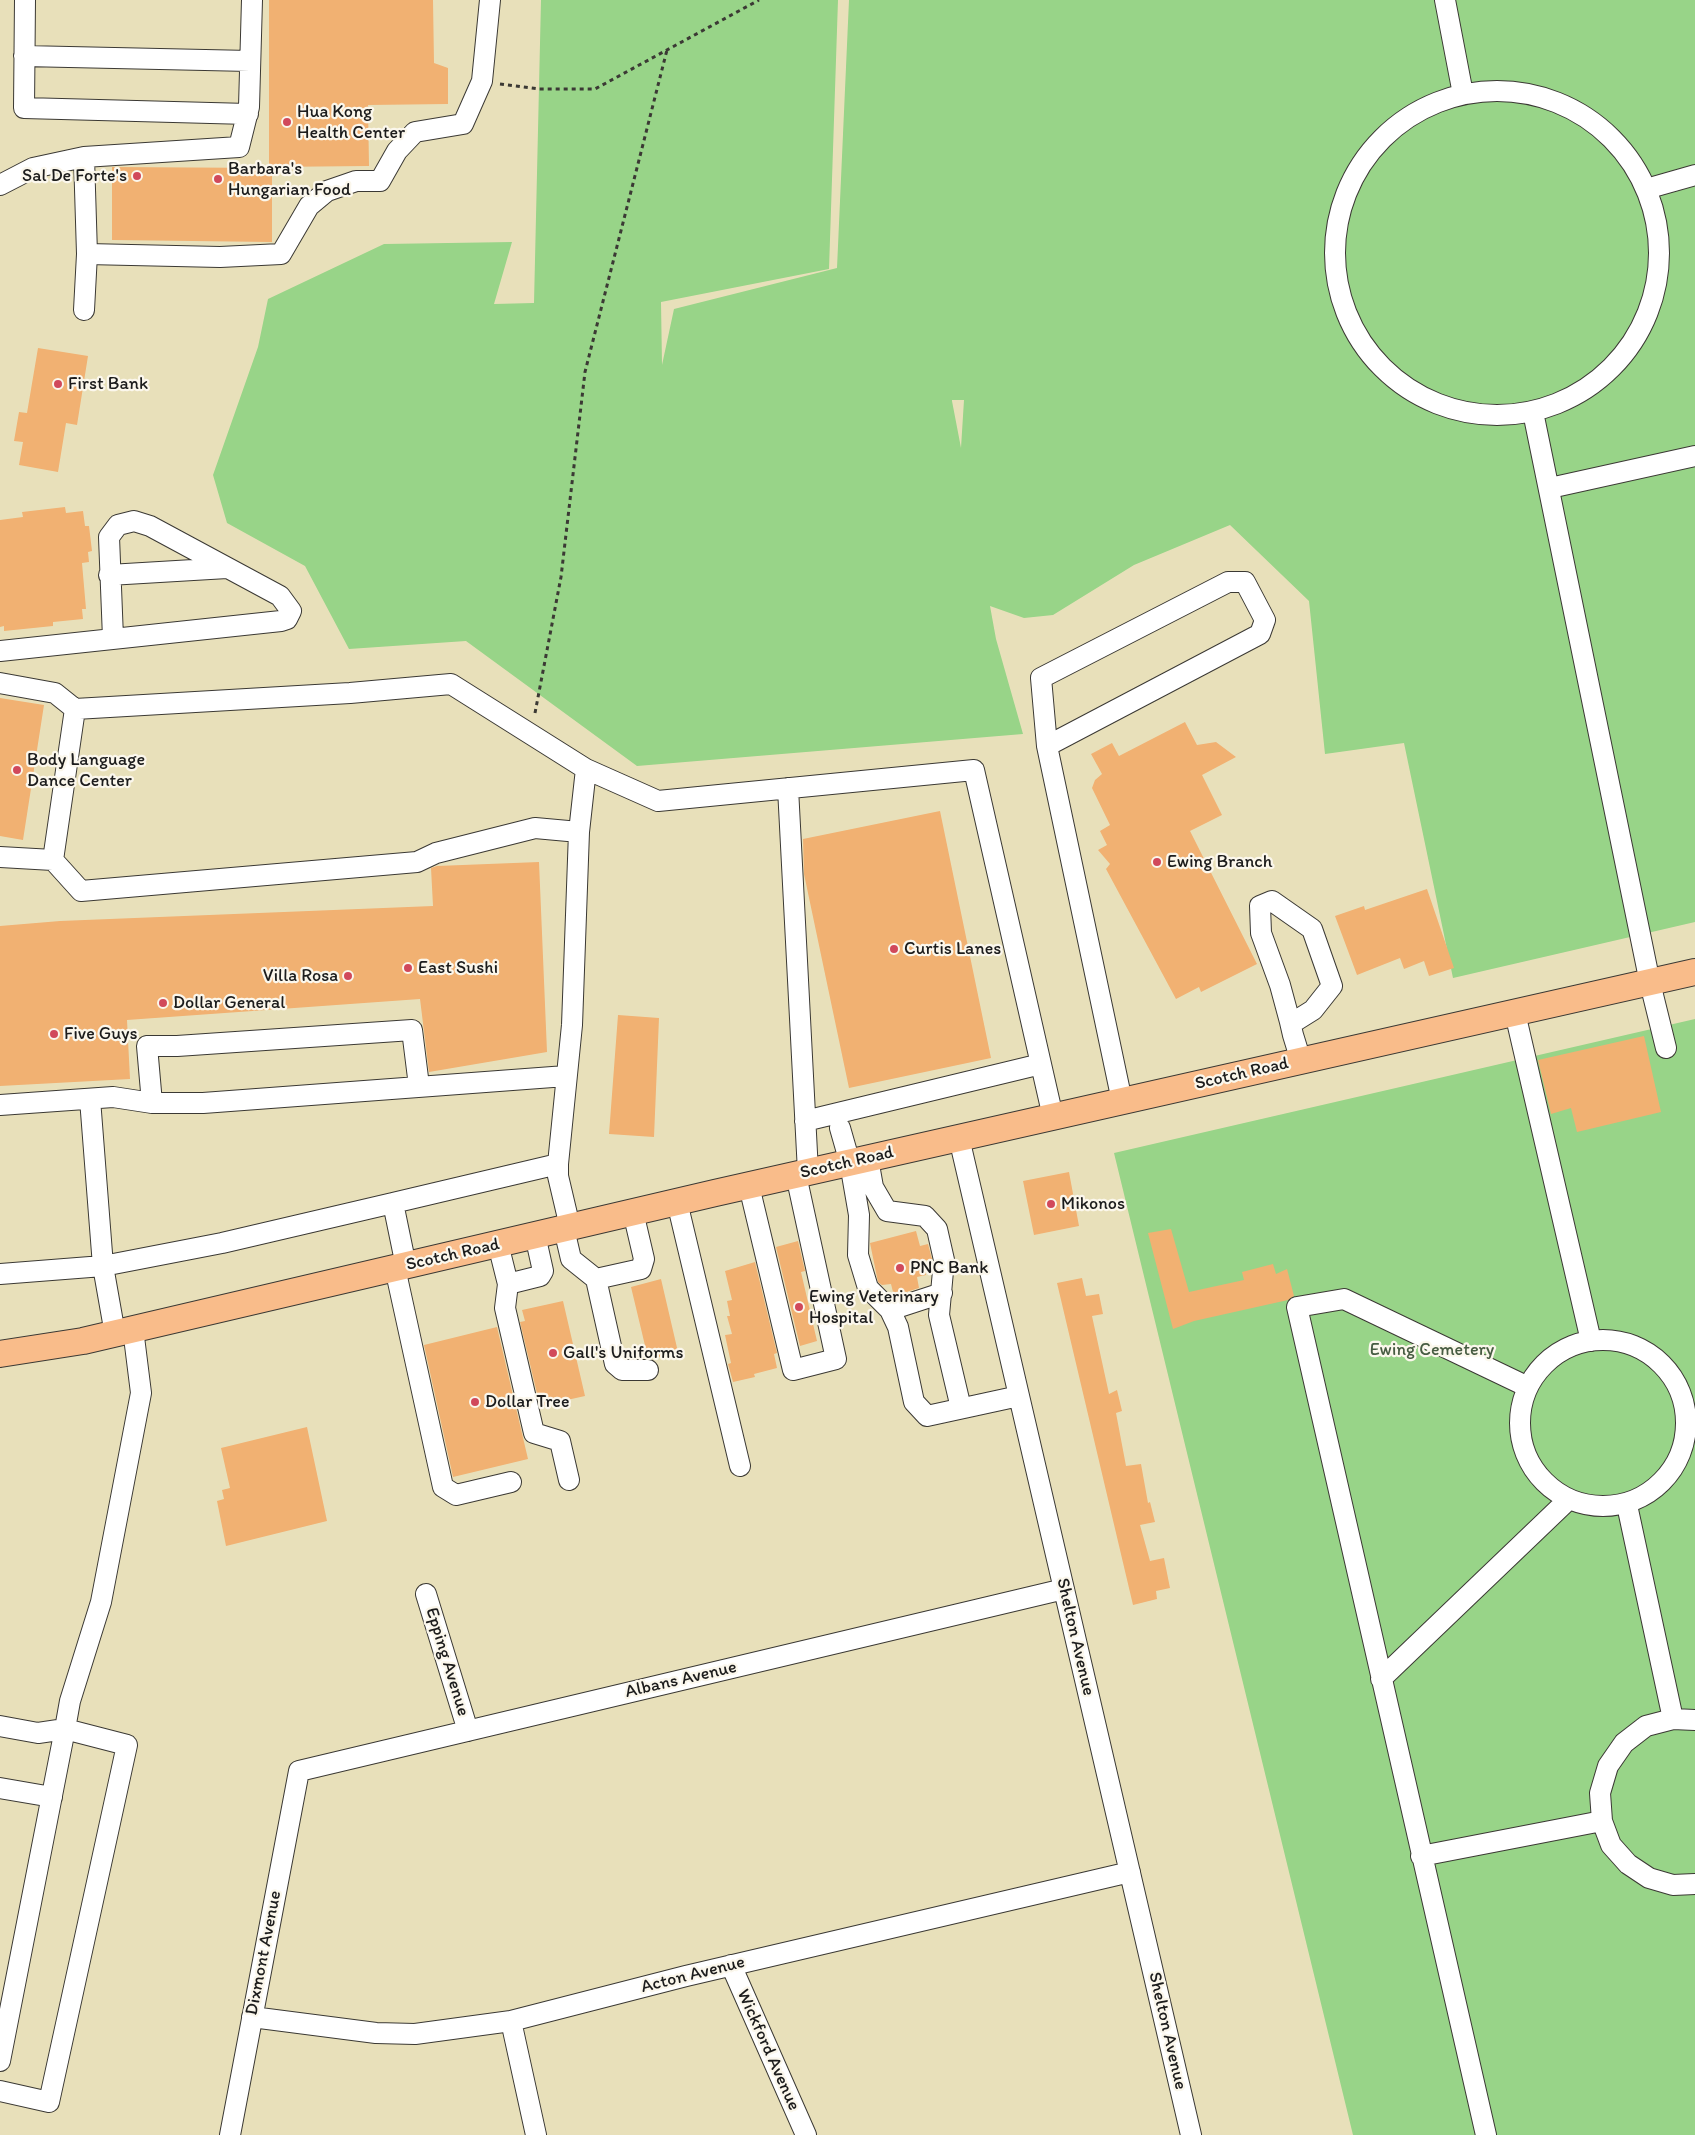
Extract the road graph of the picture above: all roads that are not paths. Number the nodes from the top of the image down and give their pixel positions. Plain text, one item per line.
1 (25, 0) edge
2 (252, 0) edge
3 (490, 0) edge
4 (1445, 0) edge
5 (24, 56) junction
6 (250, 61) junction
7 (1463, 94) junction
8 (248, 114) junction
9 (84, 157) junction
10 (1695, 175) edge
11 (0, 185) edge
12 (1646, 189) junction
13 (87, 254) junction
14 (84, 310) dead end
15 (1533, 412) junction
16 (1695, 456) edge
17 (1550, 488) junction
18 (228, 568) junction
19 (109, 575) junction
20 (113, 638) junction
21 (0, 651) edge
22 (0, 683) edge
23 (75, 709) junction
24 (1047, 746) junction
25 (586, 769) junction
26 (788, 788) junction
27 (579, 832) junction
28 (0, 857) edge
29 (53, 860) junction
30 (1695, 972) edge
31 (1650, 983) junction
32 (1515, 1013) junction
33 (1290, 1022) junction
34 (1666, 1048) dead end
35 (1302, 1061) junction
36 (1041, 1064) junction
37 (566, 1076) junction
38 (419, 1086) junction
39 (90, 1099) junction
40 (1122, 1101) junction
41 (152, 1103) junction
42 (0, 1105) edge
43 (1054, 1117) junction
44 (806, 1121) junction
45 (840, 1128) dead end
46 (959, 1138) junction
47 (859, 1160) junction
48 (558, 1164) junction
49 (802, 1173) junction
50 (748, 1186) junction
51 (677, 1202) junction
52 (393, 1203) junction
53 (633, 1212) junction
54 (567, 1228) junction
55 (535, 1235) junction
56 (498, 1244) junction
57 (103, 1266) junction
58 (401, 1267) junction
59 (0, 1274) edge
60 (596, 1279) junction
61 (508, 1284) junction
62 (942, 1294) junction
63 (890, 1310) junction
64 (124, 1332) junction
65 (1591, 1341) junction
66 (0, 1354) edge
67 (648, 1370) dead end
68 (1528, 1387) junction
69 (1019, 1396) junction
70 (961, 1408) junction
71 (740, 1466) dead end
72 (569, 1480) dead end
73 (511, 1482) dead end
74 (1569, 1499) junction
75 (1626, 1505) junction
76 (1064, 1589) junction
77 (426, 1594) dead end
78 (1381, 1679) junction
79 (1674, 1719) junction
80 (1695, 1720) edge
81 (0, 1726) edge
82 (65, 1729) junction
83 (468, 1731) junction
84 (299, 1771) joint
85 (0, 1788) edge
86 (52, 1797) junction
87 (1602, 1821) junction
88 (1421, 1856) junction
89 (1130, 1872) junction
90 (1695, 1884) edge
91 (731, 1965) junction
92 (252, 2017) junction
93 (511, 2021) junction
94 (3, 2030) edge
95 (0, 2061) edge
96 (0, 2091) edge
97 (230, 2135) edge
98 (536, 2135) edge
99 (806, 2135) edge
100 (1191, 2135) edge
101 (1486, 2135) edge

1 - 5 street
2 - 6 street
3 - 13 street
4 - 7 street
5 - 6 street
5 - 8 street
6 - 8 street
7 - 12 street
7 - 15 street
8 - 9 street
9 - 11 street
9 - 13 street
10 - 12 street
12 - 15 street
13 - 14 street
15 - 17 street
16 - 17 street
17 - 31 street
18 - 19 street
18 - 19 street
18 - 20 street
19 - 20 street
20 - 21 street
22 - 23 street
23 - 25 street
23 - 29 street
24 - 24 street
24 - 40 street
25 - 26 street
25 - 27 street
26 - 36 street
26 - 44 street
27 - 29 street
27 - 37 street
28 - 29 street
30 - 31 main road, Scotch Road
31 - 32 main road, Scotch Road
31 - 34 street
32 - 35 main road, Scotch Road
32 - 65 street
33 - 33 street
33 - 35 street
35 - 40 main road, Scotch Road
36 - 43 street
36 - 44 street
37 - 38 street
37 - 48 street
38 - 41 street
38 - 41 street
39 - 41 street
39 - 42 street
39 - 57 street
40 - 43 main road, Scotch Road
43 - 46 main road, Scotch Road
44 - 49 street
45 - 47 street
46 - 47 main road, Scotch Road
46 - 69 street, Shelton Avenue
47 - 49 main road, Scotch Road
47 - 62 street
47 - 63 street
48 - 52 street
48 - 54 street
49 - 50 main road, Scotch Road
49 - 50 street
50 - 51 main road, Scotch Road
51 - 53 main road, Scotch Road
51 - 71 street
52 - 57 street
52 - 58 street
53 - 54 main road, Scotch Road
53 - 60 street
54 - 55 main road, Scotch Road
54 - 60 street
55 - 56 main road, Scotch Road
55 - 61 street
56 - 58 main road, Scotch Road
56 - 61 street
57 - 59 street
57 - 64 street
58 - 64 main road, Scotch Road
58 - 73 street
60 - 67 street
61 - 72 street
62 - 63 street
62 - 70 street
63 - 70 street
64 - 66 main road, Scotch Road
64 - 82 street
65 - 68 street
65 - 75 street
68 - 74 street
68 - 78 street
69 - 70 street
69 - 76 street, Shelton Avenue
74 - 75 street
74 - 78 street
75 - 79 street
76 - 83 street, Albans Avenue
76 - 89 street, Shelton Avenue
77 - 83 street, Epping Avenue
78 - 88 street
79 - 80 street
79 - 87 street
81 - 82 street
82 - 86 street
82 - 96 street
83 - 84 street, Albans Avenue
84 - 92 street, Dixmont Avenue
85 - 86 street
86 - 94 street
87 - 88 street
87 - 90 street
88 - 101 street
89 - 91 street, Acton Avenue
89 - 100 street, Shelton Avenue
91 - 93 street, Acton Avenue
91 - 99 street, Wickford Avenue
92 - 93 street, Acton Avenue
92 - 97 street, Dixmont Avenue
93 - 98 street
94 - 95 street

